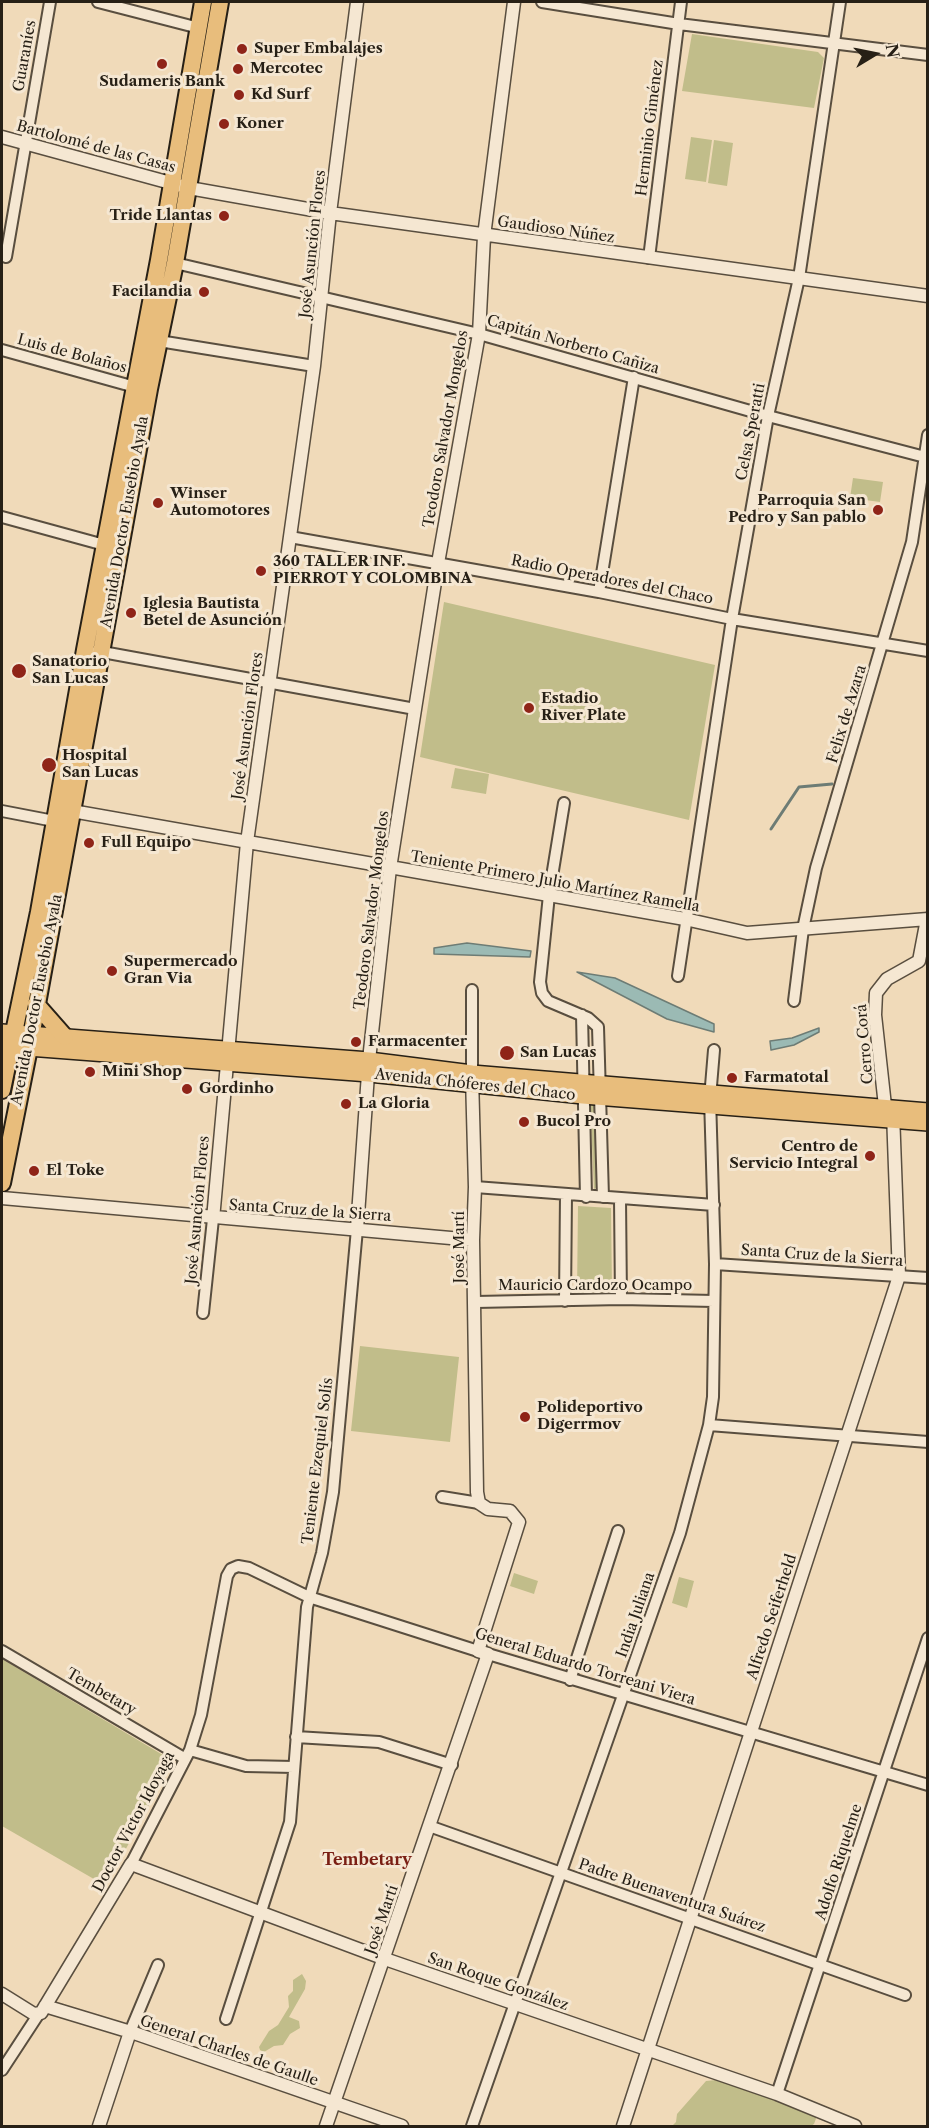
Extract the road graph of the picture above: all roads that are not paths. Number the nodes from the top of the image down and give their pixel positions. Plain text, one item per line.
1 (50, 2) edge
2 (98, 2) edge
3 (203, 2) edge
4 (220, 2) edge
5 (357, 2) edge
6 (514, 2) edge
7 (542, 2) edge
8 (681, 2) edge
9 (840, 2) edge
10 (678, 24) junction
11 (199, 28) junction
12 (833, 43) junction
13 (927, 55) edge
14 (2, 137) edge
15 (25, 143) junction
16 (181, 186) junction
17 (330, 213) junction
18 (484, 236) junction
19 (6, 257) dead end
20 (649, 258) junction
21 (175, 263) junction
22 (800, 278) junction
23 (322, 295) junction
24 (927, 296) edge
25 (479, 333) junction
26 (159, 340) junction
27 (2, 350) edge
28 (314, 366) junction
29 (634, 377) junction
30 (135, 387) junction
31 (768, 416) junction
32 (927, 435) edge
33 (925, 457) junction
34 (2, 517) edge
35 (290, 537) junction
36 (113, 547) junction
37 (438, 563) junction
38 (599, 592) junction
39 (732, 619) junction
40 (884, 642) junction
41 (93, 651) junction
42 (927, 651) edge
43 (269, 683) junction
44 (415, 709) junction
45 (564, 803) dead end
46 (2, 811) edge
47 (72, 811) junction
48 (54, 821) junction
49 (247, 842) junction
50 (390, 868) junction
51 (549, 895) junction
52 (685, 919) junction
53 (927, 919) edge
54 (803, 929) junction
55 (678, 976) dead end
56 (472, 990) dead end
57 (794, 1001) dead end
58 (36, 1004) junction
59 (582, 1016) junction
60 (65, 1037) junction
61 (17, 1040) edge
62 (714, 1050) dead end
63 (226, 1056) junction
64 (369, 1067) junction
65 (471, 1078) junction
66 (583, 1089) junction
67 (2, 1090) edge
68 (599, 1090) junction
69 (710, 1099) junction
70 (927, 1111) edge
71 (890, 1114) junction
72 (927, 1123) edge
73 (2, 1183) edge
74 (475, 1187) junction
75 (566, 1194) junction
76 (586, 1197) junction
77 (603, 1197) junction
78 (2, 1198) edge
79 (620, 1199) junction
80 (714, 1205) junction
81 (213, 1219) junction
82 (357, 1229) junction
83 (473, 1240) junction
84 (715, 1264) junction
85 (899, 1276) junction
86 (927, 1278) edge
87 (621, 1299) junction
88 (566, 1301) junction
89 (714, 1301) junction
90 (476, 1302) junction
91 (203, 1313) dead end
92 (710, 1425) junction
93 (848, 1435) junction
94 (927, 1442) edge
95 (442, 1497) dead end
96 (479, 1503) junction
97 (618, 1531) dead end
98 (238, 1566) joint
99 (309, 1597) junction
100 (927, 1638) edge
101 (2, 1651) edge
102 (483, 1652) junction
103 (570, 1680) junction
104 (624, 1695) junction
105 (750, 1731) junction
106 (296, 1737) junction
107 (187, 1754) junction
108 (452, 1765) junction
109 (294, 1767) junction
110 (884, 1772) junction
111 (927, 1785) edge
112 (429, 1827) junction
113 (131, 1864) junction
114 (560, 1872) junction
115 (259, 1913) junction
116 (690, 1918) junction
117 (385, 1959) junction
118 (820, 1964) junction
119 (158, 1965) dead end
120 (2, 1994) edge
121 (905, 1995) dead end
122 (514, 2003) junction
123 (42, 2011) junction
124 (226, 2019) dead end
125 (130, 2032) junction
126 (646, 2050) junction
127 (2, 2070) edge
128 (777, 2094) junction
129 (334, 2103) junction
130 (99, 2127) edge
131 (326, 2127) edge
132 (402, 2127) edge
133 (472, 2127) edge
134 (622, 2127) edge
135 (855, 2127) edge

1 - 15 street, Guaraníes
2 - 11 street
3 - 11 highway, Avenida Doctor Eusebio Ayala
4 - 16 highway, Avenida Doctor Eusebio Ayala
5 - 17 street, José Asunción Flores
6 - 18 street, Teodoro Salvador Mongelos
7 - 10 street
8 - 10 street, Herminio Giménez
9 - 12 street, Celsa Speratti
10 - 12 street
10 - 20 street, Herminio Giménez
11 - 16 highway, Avenida Doctor Eusebio Ayala
12 - 13 street
12 - 22 street, Celsa Speratti
14 - 15 street, Bartolomé de las Casas
15 - 16 street, Bartolomé de las Casas
15 - 19 street, Guaraníes
16 - 17 street, Gaudioso Núñez
16 - 21 highway, Avenida Doctor Eusebio Ayala
16 - 30 highway, Avenida Doctor Eusebio Ayala
17 - 18 street, Gaudioso Núñez
17 - 23 street, José Asunción Flores
18 - 20 street, Gaudioso Núñez
18 - 25 street, Teodoro Salvador Mongelos
20 - 22 street, Gaudioso Núñez
21 - 23 street, Capitán Norberto Cañiza
21 - 26 highway, Avenida Doctor Eusebio Ayala
22 - 24 street, Gaudioso Núñez
22 - 31 street, Celsa Speratti
23 - 25 street, Capitán Norberto Cañiza
23 - 28 street, José Asunción Flores
25 - 29 street, Capitán Norberto Cañiza
25 - 37 street, Teodoro Salvador Mongelos
26 - 28 street
26 - 36 highway, Avenida Doctor Eusebio Ayala
27 - 30 street, Luis de Bolaños
28 - 35 street, José Asunción Flores
29 - 31 street, Capitán Norberto Cañiza
29 - 38 street
30 - 36 highway, Avenida Doctor Eusebio Ayala
31 - 33 street, Capitán Norberto Cañiza
31 - 39 street, Celsa Speratti
32 - 33 street, Felix de Azara
33 - 40 street, Felix de Azara
34 - 36 street
35 - 37 street, Radio Operadores del Chaco
35 - 43 street, José Asunción Flores
36 - 41 highway, Avenida Doctor Eusebio Ayala
37 - 38 street, Radio Operadores del Chaco
37 - 44 street, Teodoro Salvador Mongelos
38 - 39 street, Radio Operadores del Chaco
39 - 40 street, Radio Operadores del Chaco
39 - 52 street, Celsa Speratti
40 - 42 street, Radio Operadores del Chaco
40 - 54 street, Felix de Azara
41 - 43 street
41 - 47 highway, Avenida Doctor Eusebio Ayala
41 - 48 highway, Avenida Doctor Eusebio Ayala
43 - 44 street
43 - 49 street, José Asunción Flores
44 - 50 street, Teodoro Salvador Mongelos
45 - 51 street
46 - 48 street
47 - 49 street, Teniente Primero Julio Martínez Ramella
47 - 58 highway, Avenida Doctor Eusebio Ayala
48 - 61 highway, Avenida Doctor Eusebio Ayala
49 - 50 street, Teniente Primero Julio Martínez Ramella
49 - 63 street, José Asunción Flores
50 - 51 street, Teniente Primero Julio Martínez Ramella
50 - 64 street, Teodoro Salvador Mongelos
51 - 52 street, Teniente Primero Julio Martínez Ramella
51 - 59 street
52 - 54 street, Teniente Primero Julio Martínez Ramella
52 - 55 street, Celsa Speratti
53 - 54 street, Teniente Primero Julio Martínez Ramella
53 - 71 street, Cerro Corá
54 - 57 street, Felix de Azara
56 - 65 street, José Martí
58 - 60 highway
58 - 61 highway, Avenida Doctor Eusebio Ayala
59 - 66 street
59 - 68 street
60 - 61 main road, Avenida Chóferes del Chaco
60 - 63 main road, Avenida Chóferes del Chaco
61 - 63 main road, Avenida Chóferes del Chaco
61 - 67 highway, Avenida Doctor Eusebio Ayala
61 - 73 highway, Avenida Doctor Eusebio Ayala
62 - 69 street
63 - 64 main road, Avenida Chóferes del Chaco
63 - 81 street, José Asunción Flores
64 - 65 main road, Avenida Chóferes del Chaco
64 - 82 street, Teniente Ezequiel Solís
65 - 66 main road, Avenida Chóferes del Chaco
65 - 74 street, José Martí
66 - 68 main road, Avenida Chóferes del Chaco
66 - 76 street
68 - 69 main road, Avenida Chóferes del Chaco
68 - 77 street
69 - 71 main road, Avenida Chóferes del Chaco
69 - 80 street, India Juliana
70 - 71 main road, Avenida Chóferes del Chaco
71 - 72 main road, Avenida Chóferes del Chaco
71 - 85 street, Alfredo Seiferheld
74 - 75 street
74 - 83 street, José Martí
75 - 76 street
75 - 88 street
76 - 77 street
77 - 79 street
78 - 81 street, Santa Cruz de la Sierra
79 - 80 street
79 - 87 street
80 - 84 street, India Juliana
81 - 82 street, Santa Cruz de la Sierra
81 - 91 street, José Asunción Flores
82 - 83 street, Santa Cruz de la Sierra
82 - 99 street, Teniente Ezequiel Solís
83 - 90 street, José Martí
84 - 85 street, Santa Cruz de la Sierra
84 - 89 street, India Juliana
85 - 86 street, Santa Cruz de la Sierra
85 - 93 street, Alfredo Seiferheld
87 - 88 street, Mauricio Cardozo Ocampo
87 - 89 street, Mauricio Cardozo Ocampo
88 - 90 street, Mauricio Cardozo Ocampo
89 - 92 street, India Juliana
90 - 96 street, José Martí
92 - 93 street
92 - 104 street, India Juliana
93 - 94 street
93 - 105 street, Alfredo Seiferheld
95 - 96 street, José Martí
96 - 102 street, José Martí
97 - 103 street
98 - 99 street, General Eduardo Torreani Viera
98 - 107 street, Doctor Victor Idoyaga
99 - 102 street, General Eduardo Torreani Viera
99 - 106 street, Teniente Ezequiel Solís
100 - 110 street, Adolfo Riquelme
101 - 107 street, Tembetary
102 - 103 street, General Eduardo Torreani Viera
102 - 108 street, José Martí
103 - 104 street, General Eduardo Torreani Viera
104 - 105 street, General Eduardo Torreani Viera
104 - 114 street, India Juliana
105 - 110 street, General Eduardo Torreani Viera
105 - 116 street, Alfredo Seiferheld
106 - 108 street
106 - 109 street, Teniente Ezequiel Solís
107 - 109 street, Tembetary
107 - 113 street, Doctor Victor Idoyaga
108 - 112 street, José Martí
109 - 115 street, Teniente Ezequiel Solís
110 - 111 street, General Eduardo Torreani Viera
110 - 118 street, Adolfo Riquelme
112 - 114 street, Padre Buenaventura Suárez
112 - 117 street, José Martí
113 - 115 street, San Roque González
113 - 123 street, Doctor Victor Idoyaga
114 - 116 street, Padre Buenaventura Suárez
114 - 122 street, India Juliana
115 - 117 street, San Roque González
115 - 124 street, Teniente Ezequiel Solís
116 - 118 street, Padre Buenaventura Suárez
116 - 126 street, Alfredo Seiferheld
117 - 122 street, San Roque González
117 - 129 street, José Martí
118 - 121 street, Padre Buenaventura Suárez
118 - 128 street, Adolfo Riquelme
119 - 125 street
120 - 123 street, General Charles de Gaulle
122 - 126 street, San Roque González
122 - 133 street, India Juliana
123 - 125 street, General Charles de Gaulle
123 - 127 street, Doctor Victor Idoyaga
125 - 129 street, General Charles de Gaulle
125 - 130 street
126 - 128 street, San Roque González
126 - 134 street, Alfredo Seiferheld
128 - 135 street, San Roque González
129 - 131 street, José Martí
129 - 132 street, General Charles de Gaulle

